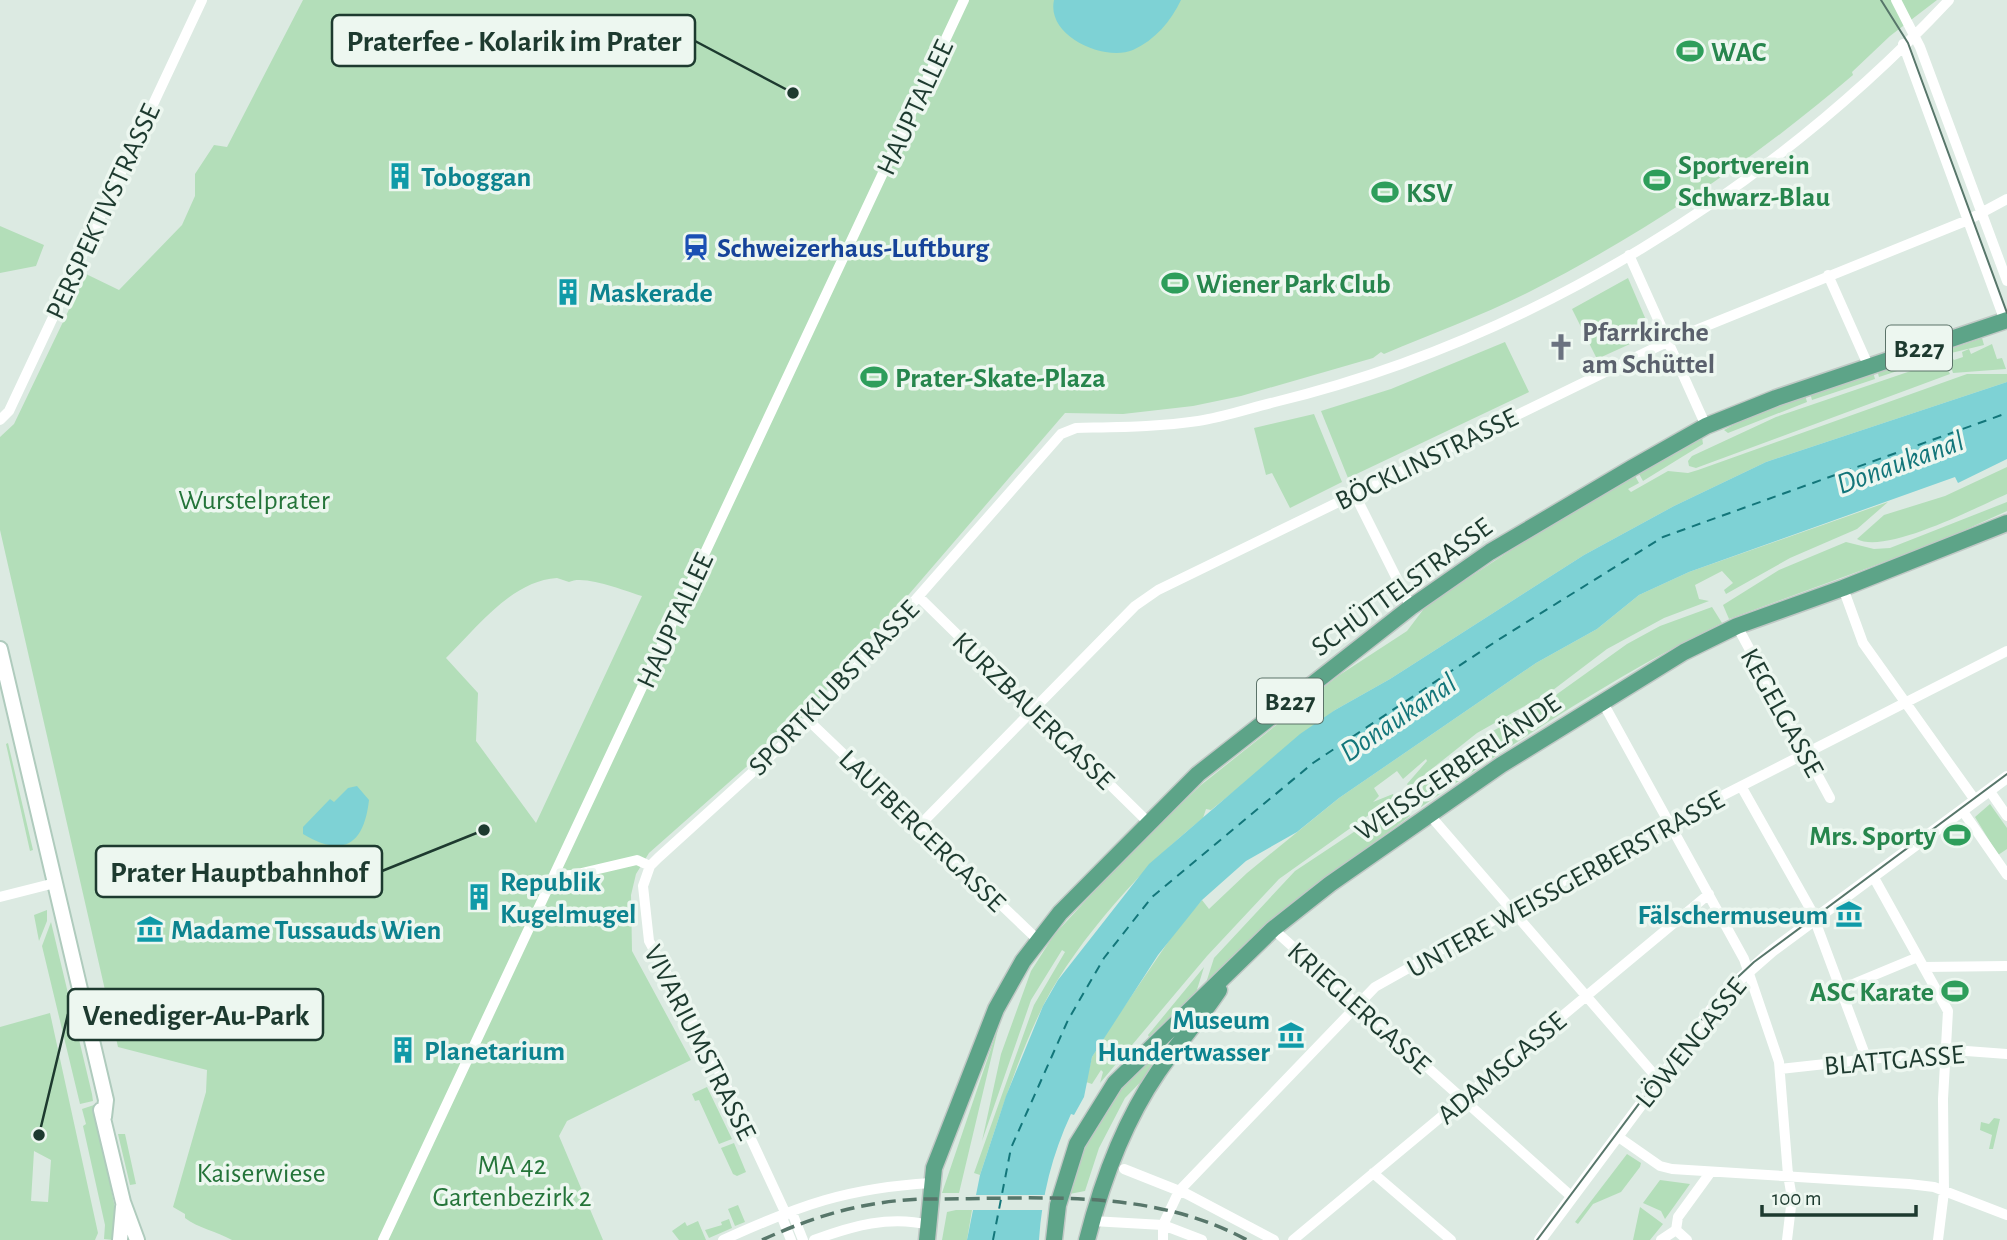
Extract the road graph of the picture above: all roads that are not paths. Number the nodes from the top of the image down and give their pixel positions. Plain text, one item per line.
1 (202, 0) edge
2 (964, 0) edge
3 (1896, 0) edge
4 (1949, 0) edge
5 (1914, 34) junction
6 (1903, 44) junction
7 (2007, 200) edge
8 (1982, 213) junction
9 (1968, 220) junction
10 (1629, 256) junction
11 (1828, 275) junction
12 (2007, 282) edge
13 (2006, 323) edge
14 (1669, 341) junction
15 (1868, 365) junction
16 (0, 420) edge
17 (1706, 426) junction
18 (1354, 493) junction
19 (2007, 523) edge
20 (1843, 588) junction
21 (919, 597) junction
22 (1411, 607) junction
23 (1737, 626) junction
24 (0, 650) edge
25 (2007, 651) edge
26 (1602, 701) junction
27 (1906, 702) junction
28 (1034, 711) junction
29 (809, 721) junction
30 (1806, 752) junction
31 (2007, 777) edge
32 (1741, 786) junction
33 (1989, 790) junction
34 (1830, 798) dead end
35 (1975, 800) junction
36 (1962, 810) junction
37 (1429, 813) junction
38 (2007, 816) edge
39 (1149, 823) junction
40 (1669, 824) junction
41 (919, 826) junction
42 (650, 866) junction
43 (2007, 875) edge
44 (554, 876) junction
45 (1873, 876) junction
46 (51, 885) junction
47 (1709, 894) junction
48 (0, 897) edge
49 (1514, 909) junction
50 (1815, 919) junction
51 (1273, 929) junction
52 (1038, 940) junction
53 (1921, 962) junction
54 (2007, 966) edge
55 (1748, 970) junction
56 (1228, 976) junction
57 (1841, 989) junction
58 (1587, 995) junction
59 (1355, 1004) junction
60 (1946, 1051) junction
61 (2007, 1054) edge
62 (1867, 1059) junction
63 (1780, 1069) junction
64 (1658, 1079) junction
65 (1462, 1098) junction
66 (1617, 1136) junction
67 (1124, 1169) dead end
68 (1373, 1173) junction
69 (1710, 1173) junction
70 (1788, 1175) junction
71 (931, 1183) junction
72 (1179, 1191) junction
73 (1944, 1192) junction
74 (1572, 1197) junction
75 (123, 1202) junction
76 (785, 1212) junction
77 (2007, 1215) edge
78 (1092, 1221) junction
79 (1163, 1225) junction
80 (1676, 1230) junction
81 (928, 1233) edge
82 (120, 1240) edge
83 (137, 1240) edge
84 (383, 1240) edge
85 (723, 1240) edge
86 (791, 1240) edge
87 (803, 1240) edge
88 (814, 1240) edge
89 (1054, 1240) edge
90 (1087, 1240) edge
91 (1163, 1240) edge
92 (1202, 1240) edge
93 (1274, 1240) edge
94 (1293, 1240) edge
95 (1451, 1240) edge
96 (1540, 1240) edge
97 (1661, 1240) edge
98 (1687, 1240) edge
99 (1787, 1240) edge
100 (1938, 1240) edge

1 - 16 street, PERSPEKTIVSTRASSE
2 - 44 street, HAUPTALLEE
3 - 5 street
4 - 5 street
5 - 6 street
5 - 8 street
6 - 9 street
6 - 10 street
7 - 8 street, BÖCKLINSTRASSE
8 - 9 street, BÖCKLINSTRASSE
8 - 12 street
9 - 11 street, BÖCKLINSTRASSE
9 - 13 street
10 - 14 street
10 - 21 street, SPORTKLUBSTRASSE
11 - 14 street, BÖCKLINSTRASSE
11 - 15 street
13 - 15 main road, SCHÜTTELSTRASSE / B227
14 - 17 street
14 - 18 street, BÖCKLINSTRASSE
15 - 17 main road, SCHÜTTELSTRASSE / B227
17 - 22 main road, SCHÜTTELSTRASSE / B227
18 - 22 street
18 - 28 street, BÖCKLINSTRASSE
19 - 20 main road, WEISSGERBERLÄNDE
20 - 23 main road, WEISSGERBERLÄNDE
20 - 27 street
21 - 28 street, KURZBAUERGASSE
21 - 29 street, SPORTKLUBSTRASSE
22 - 39 main road, SCHÜTTELSTRASSE / B227
23 - 26 main road, WEISSGERBERLÄNDE
23 - 30 street, KEGELGASSE
24 - 46 main road
25 - 27 street, UNTERE WEISSGERBERSTRASSE
26 - 37 main road, WEISSGERBERLÄNDE
26 - 40 street
27 - 30 street, UNTERE WEISSGERBERSTRASSE
27 - 35 street
28 - 39 street, KURZBAUERGASSE
28 - 41 street, BÖCKLINSTRASSE
29 - 41 street, LAUFBERGERGASSE
29 - 42 street, SPORTKLUBSTRASSE
30 - 32 street, UNTERE WEISSGERBERSTRASSE
30 - 34 street, KEGELGASSE
31 - 33 street, LÖWENGASSE
32 - 40 street, UNTERE WEISSGERBERSTRASSE
32 - 50 street
33 - 35 street, LÖWENGASSE
33 - 38 street
35 - 36 street, LÖWENGASSE
36 - 43 street
36 - 45 street, LÖWENGASSE
37 - 49 street
37 - 51 main road, WEISSGERBERLÄNDE
39 - 52 main road, SCHÜTTELSTRASSE / B227
40 - 47 street
40 - 49 street, UNTERE WEISSGERBERSTRASSE
41 - 52 street, LAUFBERGERGASSE
42 - 44 street
42 - 76 street, VIVARIUMSTRASSE
44 - 84 street, HAUPTALLEE
45 - 50 street, LÖWENGASSE
45 - 53 street
46 - 48 street
46 - 75 main road
47 - 55 street
47 - 58 street, ADAMSGASSE
49 - 58 street
49 - 59 street, UNTERE WEISSGERBERSTRASSE
50 - 55 street, LÖWENGASSE
50 - 57 street
51 - 56 main road, WEISSGERBERLÄNDE
51 - 59 street, KRIEGLERGASSE
52 - 71 main road, SCHÜTTELSTRASSE / B227
53 - 54 street
53 - 57 street
53 - 60 street
55 - 63 street
55 - 64 street, LÖWENGASSE
56 - 78 main road
56 - 89 main road, WEISSGERBERLÄNDE
57 - 62 street
58 - 64 street
58 - 65 street, ADAMSGASSE
59 - 65 street, KRIEGLERGASSE
59 - 72 street, UNTERE WEISSGERBERSTRASSE
60 - 61 street, BLATTGASSE
60 - 62 street, BLATTGASSE
60 - 73 street
62 - 63 street, BLATTGASSE
63 - 70 street
64 - 66 street, LÖWENGASSE
65 - 68 street, ADAMSGASSE
65 - 74 street, KRIEGLERGASSE
66 - 69 street
66 - 74 street, LÖWENGASSE
67 - 72 street
68 - 94 street, ADAMSGASSE
68 - 95 street
69 - 70 street
69 - 80 street
70 - 73 street
70 - 99 street
71 - 76 street
71 - 81 main road, SCHÜTTELSTRASSE / B227
72 - 79 street, UNTERE WEISSGERBERSTRASSE
72 - 93 street
73 - 77 street
73 - 100 street
74 - 96 street, LÖWENGASSE
75 - 82 main road
75 - 83 main road
76 - 85 street
76 - 86 street, VIVARIUMSTRASSE
76 - 87 street, VIVARIUMSTRASSE
78 - 79 street
78 - 90 main road
79 - 91 street
79 - 92 street
80 - 97 street
80 - 98 street
81 - 88 street

